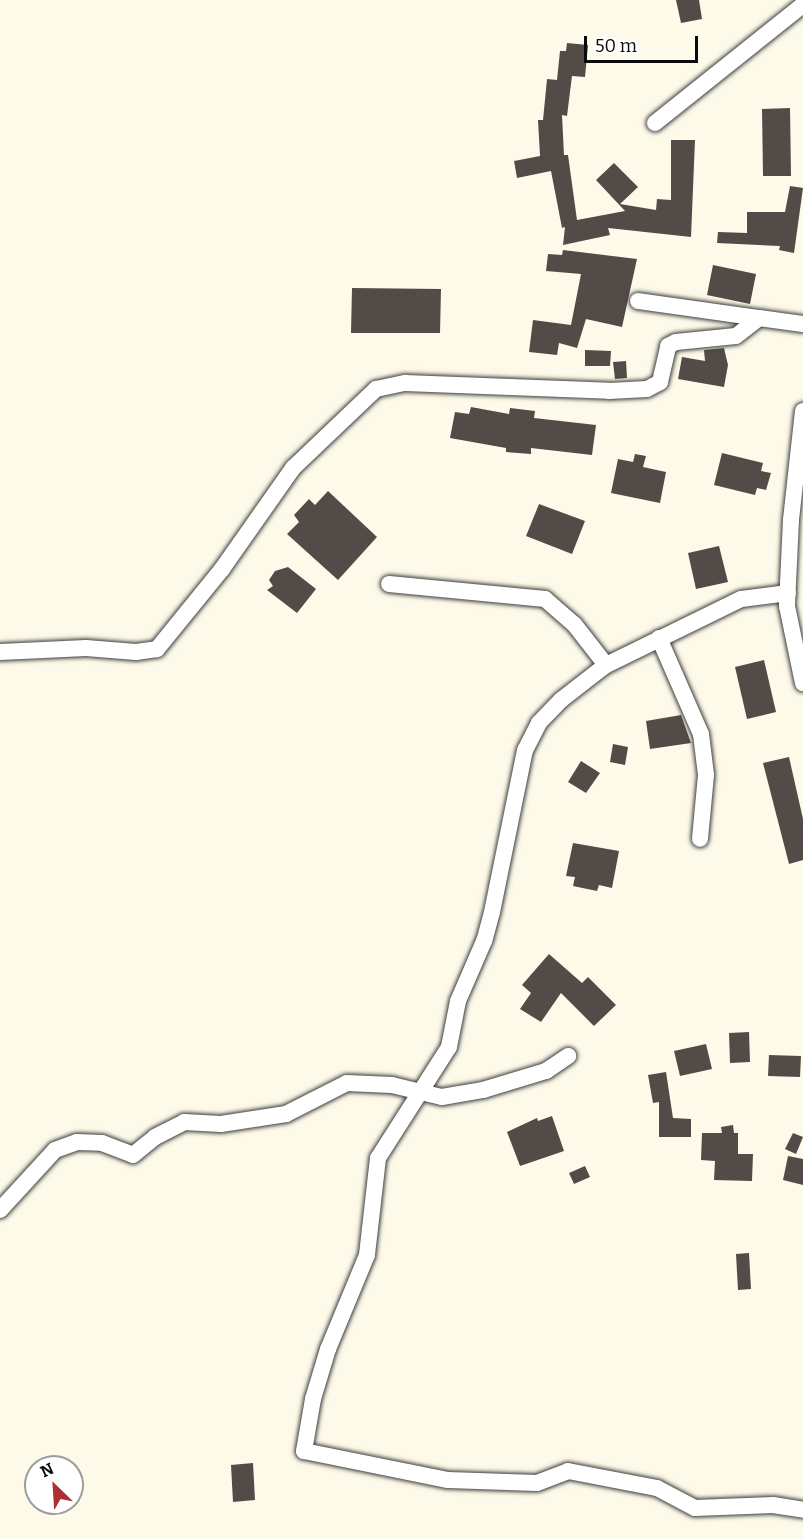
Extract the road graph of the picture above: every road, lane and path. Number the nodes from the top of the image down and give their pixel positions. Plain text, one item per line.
1 (803, 5) edge
2 (655, 123) dead end
3 (638, 301) dead end
4 (759, 318) junction
5 (803, 324) edge
6 (803, 411) edge
7 (389, 584) dead end
8 (788, 593) junction
9 (796, 620) edge
10 (659, 638) junction
11 (0, 652) edge
12 (606, 665) junction
13 (803, 683) edge
14 (700, 839) dead end
15 (567, 1056) dead end
16 (419, 1092) junction
17 (0, 1210) edge
18 (803, 1510) edge

1 - 2 street
3 - 4 street
4 - 5 street
4 - 11 street
6 - 8 street
7 - 12 street
8 - 9 street
8 - 10 street
9 - 13 street
10 - 12 street
10 - 14 street
12 - 16 street
15 - 16 street
16 - 17 street
16 - 18 street

